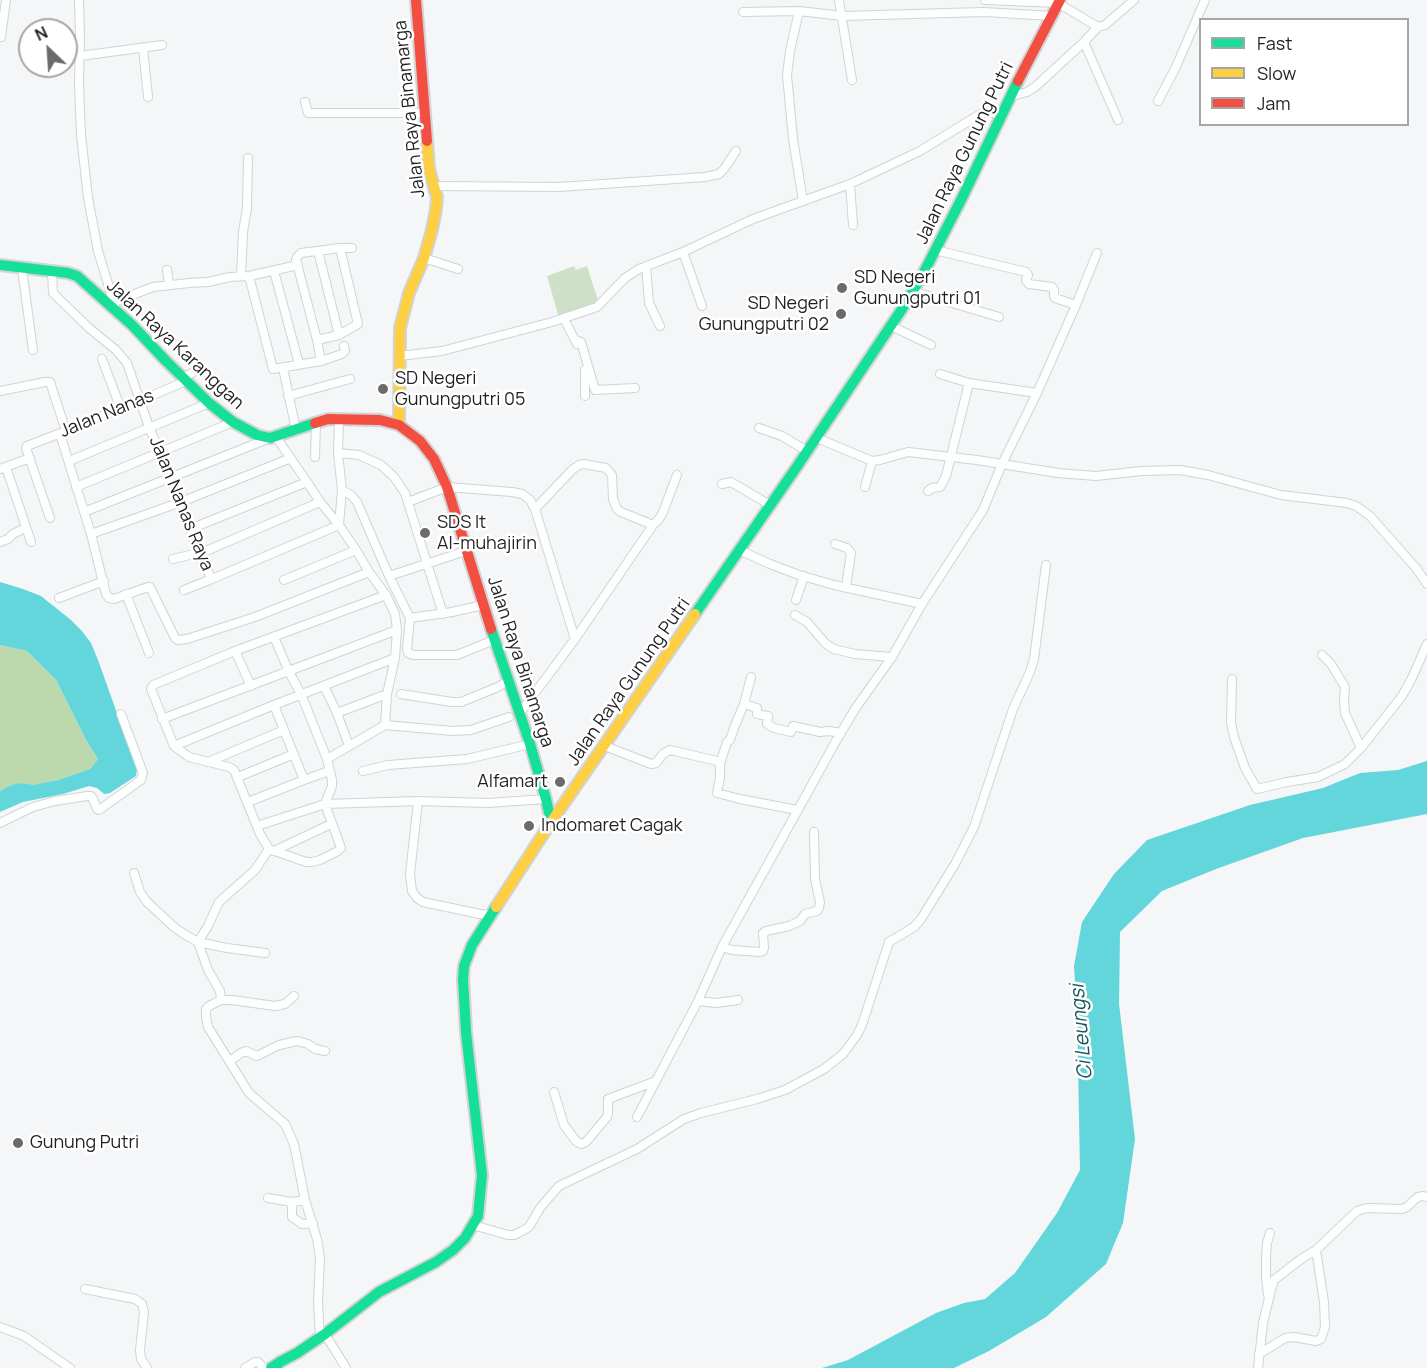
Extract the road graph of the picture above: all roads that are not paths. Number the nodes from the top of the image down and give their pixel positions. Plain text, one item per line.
1 (6, 0) edge
2 (79, 0) edge
3 (416, 0) edge
4 (839, 0) edge
5 (985, 0) edge
6 (1134, 0) edge
7 (1205, 0) edge
8 (1017, 1) edge
9 (1059, 1) edge
10 (799, 11) junction
11 (743, 12) dead end
12 (984, 12) junction
13 (842, 16) junction
14 (1052, 16) junction
15 (1098, 27) junction
16 (1, 37) edge
17 (1084, 42) junction
18 (162, 45) dead end
19 (143, 48) junction
20 (80, 55) junction
21 (852, 80) dead end
22 (1012, 96) junction
23 (148, 98) dead end
24 (305, 102) dead end
25 (1158, 102) dead end
26 (425, 113) junction
27 (1001, 115) junction
28 (1118, 120) dead end
29 (736, 151) dead end
30 (248, 158) dead end
31 (850, 184) junction
32 (434, 186) junction
33 (803, 201) junction
34 (853, 225) dead end
35 (340, 248) junction
36 (352, 248) dead end
37 (935, 250) junction
38 (318, 251) junction
39 (683, 252) junction
40 (1097, 253) dead end
41 (424, 258) junction
42 (0, 265) edge
43 (298, 266) junction
44 (646, 266) junction
45 (22, 269) junction
46 (458, 269) dead end
47 (166, 270) dead end
48 (274, 271) junction
49 (52, 272) junction
50 (245, 276) junction
51 (169, 285) junction
52 (912, 291) junction
53 (1077, 305) junction
54 (115, 306) junction
55 (702, 306) dead end
56 (999, 317) dead end
57 (564, 318) junction
58 (660, 326) dead end
59 (891, 326) junction
60 (339, 335) junction
61 (317, 340) junction
62 (575, 340) junction
63 (931, 345) dead end
64 (344, 346) dead end
65 (33, 350) dead end
66 (399, 356) junction
67 (102, 359) dead end
68 (321, 360) junction
69 (299, 364) junction
70 (283, 368) junction
71 (200, 369) dead end
72 (940, 374) dead end
73 (184, 380) junction
74 (350, 380) dead end
75 (969, 382) junction
76 (635, 388) dead end
77 (0, 391) edge
78 (1037, 393) junction
79 (288, 396) junction
80 (585, 396) dead end
81 (140, 401) junction
82 (209, 403) junction
83 (121, 410) junction
84 (339, 418) junction
85 (233, 422) junction
86 (316, 423) junction
87 (399, 425) junction
88 (149, 427) junction
89 (759, 428) dead end
90 (296, 430) junction
91 (63, 432) junction
92 (273, 438) junction
93 (817, 438) junction
94 (807, 451) junction
95 (160, 453) junction
96 (338, 453) junction
97 (315, 457) dead end
98 (950, 457) junction
99 (30, 458) junction
100 (291, 458) junction
101 (69, 461) junction
102 (872, 461) junction
103 (1002, 464) junction
104 (3, 468) edge
105 (677, 475) dead end
106 (170, 477) junction
107 (307, 482) junction
108 (722, 484) dead end
109 (76, 487) junction
110 (865, 487) dead end
111 (447, 488) junction
112 (342, 490) junction
113 (928, 491) dead end
114 (181, 502) junction
115 (320, 502) junction
116 (408, 502) junction
117 (770, 505) junction
118 (535, 509) junction
119 (84, 512) junction
120 (50, 518) dead end
121 (339, 525) junction
122 (653, 525) junction
123 (25, 528) junction
124 (190, 530) junction
125 (91, 534) junction
126 (0, 542) edge
127 (31, 542) dead end
128 (835, 544) dead end
129 (356, 550) junction
130 (739, 550) junction
131 (466, 551) junction
132 (198, 554) junction
133 (173, 560) dead end
134 (428, 563) junction
135 (1046, 565) dead end
136 (369, 572) junction
137 (388, 576) junction
138 (804, 576) junction
139 (212, 579) junction
140 (284, 580) dead end
141 (104, 581) junction
142 (1427, 584) edge
143 (846, 587) junction
144 (184, 590) dead end
145 (126, 594) junction
146 (386, 595) junction
147 (59, 598) dead end
148 (796, 600) dead end
149 (922, 604) junction
150 (483, 605) junction
151 (443, 614) junction
152 (795, 615) dead end
153 (410, 618) junction
154 (397, 630) junction
155 (274, 637) junction
156 (575, 639) junction
157 (494, 640) junction
158 (1427, 644) edge
159 (235, 651) junction
160 (149, 653) dead end
161 (1322, 655) dead end
162 (892, 657) junction
163 (395, 658) junction
164 (289, 672) junction
165 (751, 677) dead end
166 (1232, 679) dead end
167 (509, 680) junction
168 (251, 686) junction
169 (324, 686) junction
170 (301, 694) junction
171 (387, 694) junction
172 (401, 694) dead end
173 (744, 704) junction
174 (274, 705) junction
175 (337, 713) junction
176 (121, 714) dead end
177 (515, 715) junction
178 (162, 719) junction
179 (386, 725) junction
180 (284, 730) junction
181 (840, 733) junction
182 (530, 744) junction
183 (174, 746) junction
184 (349, 746) junction
185 (605, 746) junction
186 (1361, 748) junction
187 (294, 754) junction
188 (327, 759) junction
189 (208, 762) junction
190 (720, 764) junction
191 (329, 771) junction
192 (363, 771) dead end
193 (238, 777) junction
194 (304, 780) junction
195 (546, 799) junction
196 (418, 801) junction
197 (248, 802) junction
198 (325, 804) junction
199 (797, 810) junction
200 (551, 822) junction
201 (0, 823) edge
202 (331, 824) junction
203 (257, 826) junction
204 (814, 832) dead end
205 (272, 850) junction
206 (134, 873) dead end
207 (492, 915) junction
208 (198, 942) junction
209 (722, 947) junction
210 (265, 953) dead end
211 (294, 996) dead end
212 (221, 1000) junction
213 (738, 1000) dead end
214 (698, 1001) junction
215 (324, 1051) dead end
216 (230, 1061) junction
217 (656, 1081) junction
218 (554, 1092) dead end
219 (637, 1117) dead end
220 (1427, 1197) edge
221 (268, 1198) dead end
222 (305, 1200) junction
223 (292, 1202) junction
224 (313, 1223) junction
225 (473, 1225) junction
226 (1270, 1233) dead end
227 (1316, 1250) junction
228 (85, 1289) dead end
229 (1269, 1299) junction
230 (0, 1327) edge
231 (323, 1335) junction
232 (1260, 1354) junction
233 (278, 1366) edge
234 (70, 1368) edge
235 (147, 1368) edge
236 (245, 1368) edge
237 (264, 1368) edge
238 (346, 1368) edge
239 (1258, 1368) edge

1 - 16 street
2 - 20 street
3 - 26 main road, Jalan Raya Binamarga
4 - 13 street
5 - 8 street
5 - 12 street
6 - 15 street
7 - 25 street
8 - 9 street
9 - 14 main road, Jalan Raya Gunung Putri
9 - 15 street
10 - 11 street
10 - 13 street
10 - 33 street
12 - 13 street
12 - 14 street
13 - 21 street
14 - 22 main road, Jalan Raya Gunung Putri
15 - 17 street
17 - 22 street
17 - 28 street
18 - 19 street
19 - 20 street
19 - 23 street
20 - 54 street
22 - 27 main road, Jalan Raya Gunung Putri
24 - 26 street
26 - 32 main road, Jalan Raya Binamarga
27 - 31 street
27 - 37 main road, Jalan Raya Gunung Putri
29 - 32 street
30 - 50 street
31 - 33 street
31 - 34 street
32 - 41 main road, Jalan Raya Binamarga
33 - 39 street
35 - 36 street
35 - 38 street
35 - 60 street
37 - 52 main road, Jalan Raya Gunung Putri
37 - 53 street
38 - 43 street
38 - 60 street
39 - 44 street
39 - 55 street
40 - 53 street
41 - 46 street
41 - 66 main road, Jalan Raya Binamarga
42 - 45 main road, Jalan Raya Karanggan
43 - 48 street
43 - 61 street
44 - 57 street
44 - 58 street
45 - 49 main road, Jalan Raya Karanggan
45 - 65 street
47 - 51 street
48 - 50 street
48 - 69 street
49 - 54 main road, Jalan Raya Karanggan
49 - 81 street, Jalan Nanas Raya
50 - 51 street
50 - 70 street
51 - 54 street
52 - 56 street
52 - 59 main road, Jalan Raya Gunung Putri
53 - 78 street
54 - 73 main road, Jalan Raya Karanggan
57 - 62 street
57 - 66 street
59 - 63 street
59 - 93 main road, Jalan Raya Gunung Putri
60 - 61 street
61 - 68 street
62 - 76 street
62 - 80 street
64 - 68 street
66 - 87 main road, Jalan Raya Binamarga
67 - 83 street
68 - 69 street
69 - 70 street
70 - 79 street
71 - 73 street, Jalan Nanas
72 - 75 street
73 - 81 street, Jalan Nanas
73 - 82 main road, Jalan Raya Karanggan
74 - 79 street
75 - 78 street
75 - 98 street
77 - 91 street
78 - 103 street
79 - 90 street
81 - 83 street, Jalan Nanas
81 - 88 street, Jalan Nanas Raya
82 - 85 main road, Jalan Raya Karanggan
82 - 88 street
83 - 91 street, Jalan Nanas
84 - 86 main road
84 - 87 main road
84 - 96 street
85 - 92 main road, Jalan Raya Karanggan
85 - 95 street
86 - 90 main road
86 - 97 street
87 - 111 main road, Jalan Raya Binamarga
88 - 95 street, Jalan Nanas Raya
88 - 101 street
89 - 94 street
90 - 92 main road
91 - 99 street, Jalan Nanas
91 - 101 street
92 - 100 street
92 - 106 street
93 - 94 main road, Jalan Raya Gunung Putri
93 - 102 street
94 - 117 main road, Jalan Raya Gunung Putri
95 - 106 street, Jalan Nanas Raya
95 - 109 street
96 - 112 street
96 - 116 street
98 - 102 street
98 - 103 street
98 - 113 street
99 - 104 street
99 - 120 street
100 - 107 street
100 - 114 street
101 - 109 street
102 - 110 street
103 - 142 street
103 - 149 street
104 - 123 street
105 - 122 street
106 - 114 street, Jalan Nanas Raya
106 - 119 street
107 - 115 street
107 - 124 street
108 - 117 street
109 - 119 street
111 - 116 street
111 - 118 street
111 - 131 main road, Jalan Raya Binamarga
112 - 121 street
112 - 137 street
114 - 124 street, Jalan Nanas Raya
114 - 125 street
115 - 121 street
115 - 132 street
116 - 134 street
117 - 130 main road, Jalan Raya Gunung Putri
118 - 122 street
118 - 156 street
119 - 125 street
121 - 129 street
121 - 139 street, Jalan Nanas Raya
122 - 156 street
123 - 126 street
123 - 127 street
124 - 132 street, Jalan Nanas Raya
125 - 141 street
128 - 143 street
129 - 136 street
129 - 140 street
130 - 138 street
130 - 185 main road, Jalan Raya Gunung Putri
131 - 134 street
131 - 150 main road, Jalan Raya Binamarga
132 - 133 street
132 - 139 street, Jalan Nanas Raya
134 - 137 street
134 - 151 street
135 - 225 street
136 - 145 street
136 - 146 street
137 - 153 street
138 - 143 street
138 - 148 street
139 - 144 street
141 - 145 street
141 - 147 street
143 - 149 street
145 - 160 street
146 - 154 street
146 - 155 street
149 - 162 street
150 - 151 street
150 - 157 main road, Jalan Raya Binamarga
151 - 153 street
152 - 162 street
153 - 157 street
154 - 163 street
154 - 164 street
155 - 159 street
155 - 164 street
156 - 177 street
157 - 167 main road, Jalan Raya Binamarga
158 - 186 street
159 - 168 street
159 - 178 street
161 - 186 street
162 - 181 street
163 - 169 street
163 - 171 street
164 - 168 street
164 - 170 street
165 - 173 street
166 - 186 street
167 - 172 street
167 - 177 main road, Jalan Raya Binamarga
168 - 178 street
169 - 170 street
169 - 175 street
170 - 174 street
170 - 188 street
171 - 175 street
171 - 179 street
173 - 181 street
173 - 190 street
174 - 180 street
174 - 183 street
175 - 184 street
176 - 201 street
177 - 179 street
177 - 182 main road, Jalan Raya Binamarga
178 - 183 street
179 - 184 street
180 - 187 street
180 - 189 street
181 - 199 street
182 - 192 street
182 - 195 main road, Jalan Raya Binamarga
183 - 189 street
184 - 188 street
185 - 190 street
185 - 200 main road, Jalan Raya Gunung Putri
187 - 193 street
187 - 194 street
188 - 191 street
189 - 193 street
190 - 199 street
191 - 194 street
191 - 198 street
193 - 197 street
194 - 197 street
195 - 196 street
195 - 200 main road, Jalan Raya Binamarga
196 - 198 street
196 - 207 street
197 - 203 street
198 - 202 street
198 - 203 street
199 - 209 street
200 - 207 main road, Jalan Raya Gunung Putri
202 - 205 street
202 - 205 street
203 - 205 street
204 - 209 street
205 - 208 street
206 - 208 street
207 - 225 main road, Jalan Raya Gunung Putri
208 - 210 street
208 - 212 street
209 - 214 street
211 - 212 street
212 - 216 street
213 - 214 street
214 - 217 street
215 - 216 street
216 - 222 street
217 - 218 street
217 - 219 street
220 - 227 street
221 - 223 street
222 - 223 street
222 - 224 street
223 - 224 street
224 - 231 street
225 - 231 main road, Jalan Raya Gunung Putri
226 - 229 street
227 - 229 street
227 - 232 street
228 - 235 street
229 - 232 street
230 - 234 street
231 - 233 main road, Jalan Raya Gunung Putri
231 - 238 street
232 - 239 street
236 - 237 street

